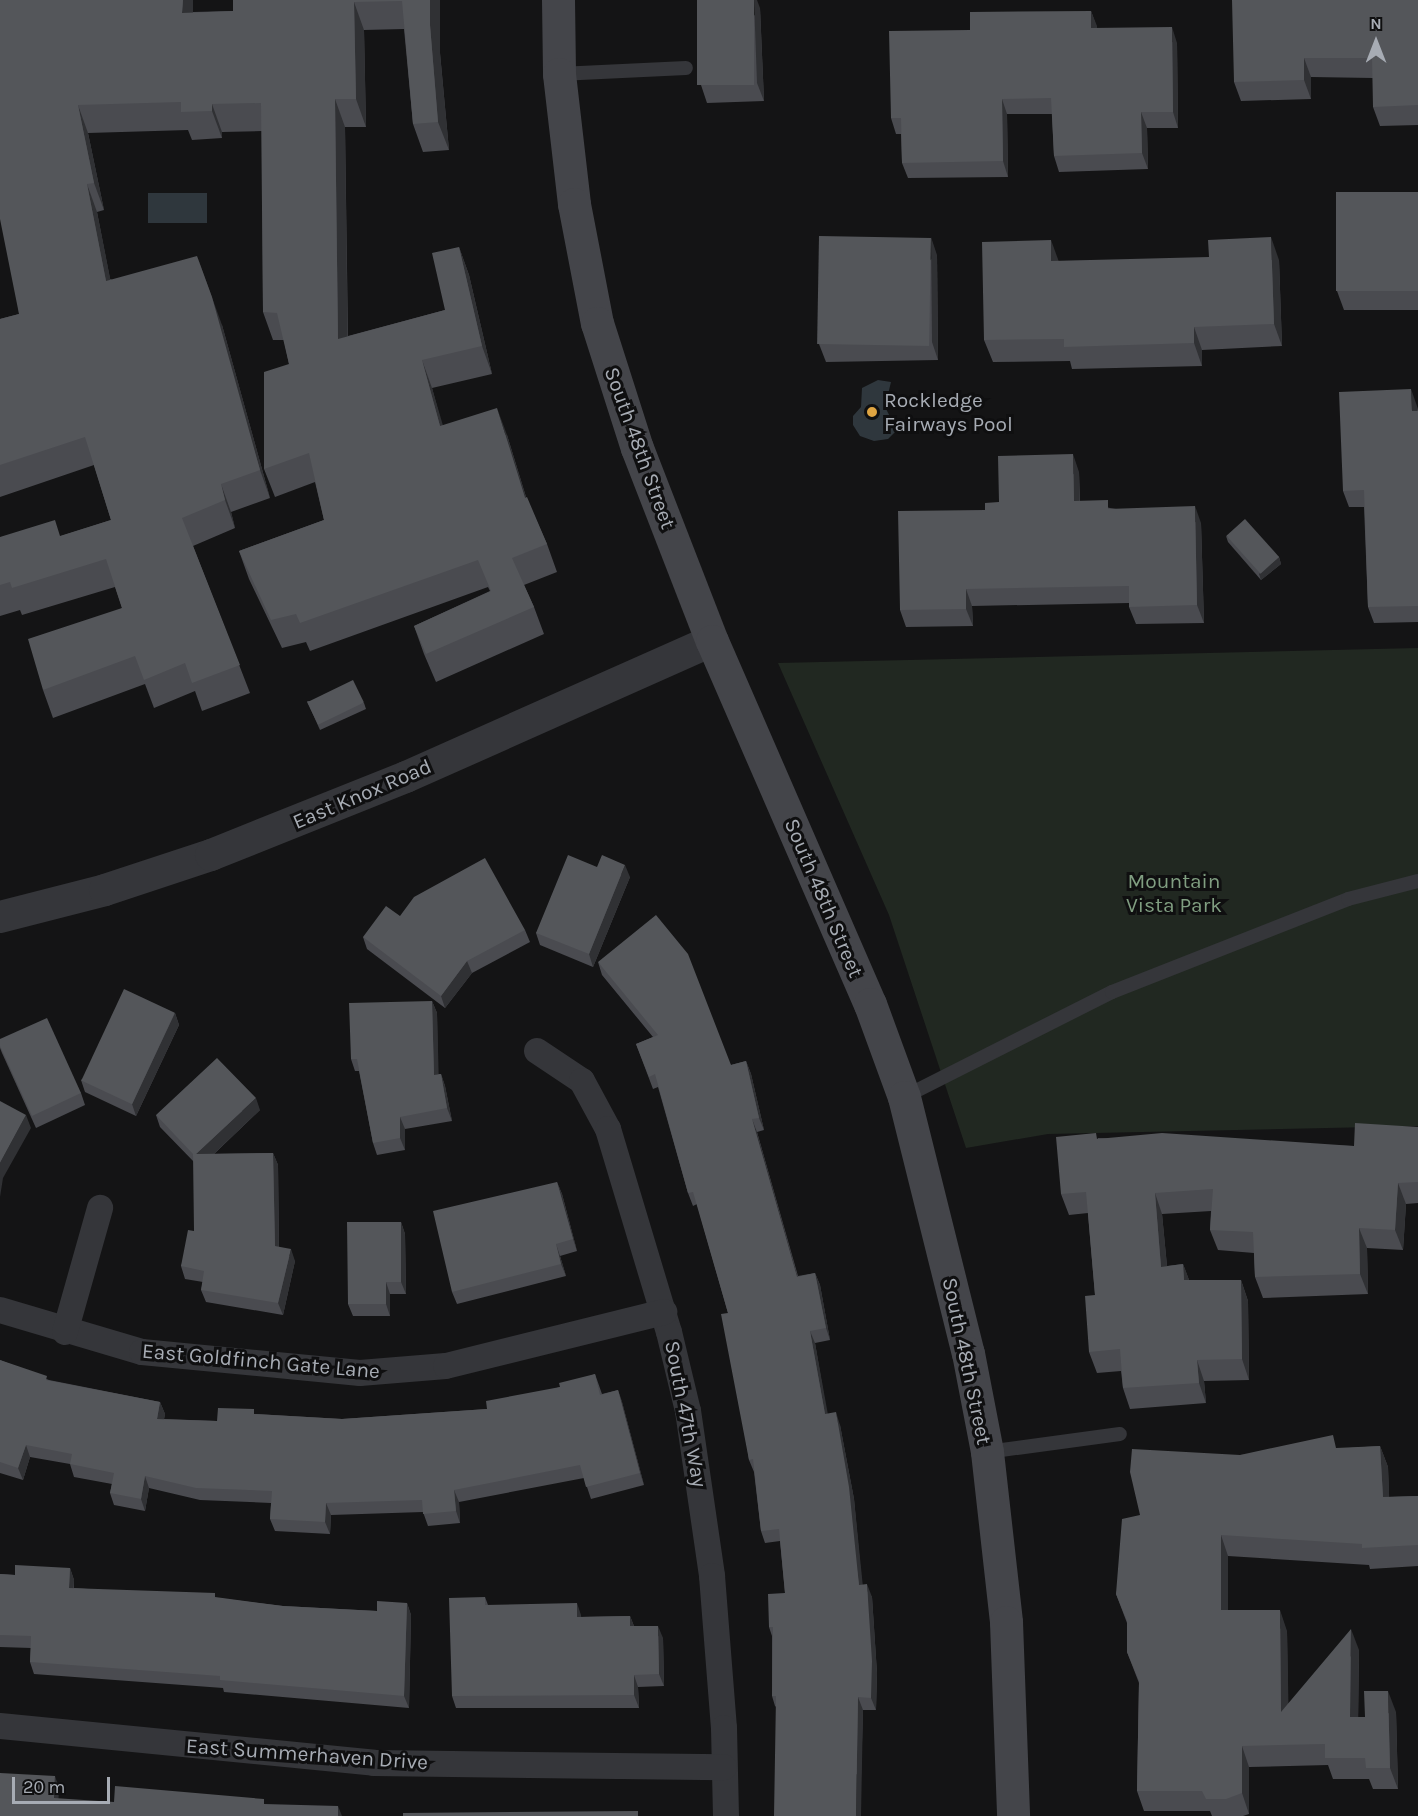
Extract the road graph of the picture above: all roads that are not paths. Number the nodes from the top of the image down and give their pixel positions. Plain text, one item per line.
1 (558, 0) edge
2 (686, 68) dead end
3 (559, 74) junction
4 (712, 641) junction
5 (1418, 881) edge
6 (0, 917) edge
7 (537, 1051) dead end
8 (904, 1097) junction
9 (100, 1208) dead end
10 (0, 1310) edge
11 (664, 1312) junction
12 (65, 1332) junction
13 (1120, 1434) dead end
14 (987, 1452) junction
15 (0, 1726) edge
16 (724, 1767) junction
17 (726, 1816) edge
18 (1013, 1816) edge

1 - 3 main road, South 48th Street
2 - 3 lane
3 - 4 main road, South 48th Street
4 - 6 street, East Knox Road
4 - 8 main road, South 48th Street
5 - 8 lane
7 - 11 street, South 47th Way
8 - 14 main road, South 48th Street
9 - 12 street
10 - 12 street, East Goldfinch Gate Lane
11 - 12 street, East Goldfinch Gate Lane
11 - 16 street, South 47th Way
13 - 14 lane
14 - 18 main road, South 48th Street
15 - 16 street, East Summerhaven Drive
16 - 17 street, South 47th Way

